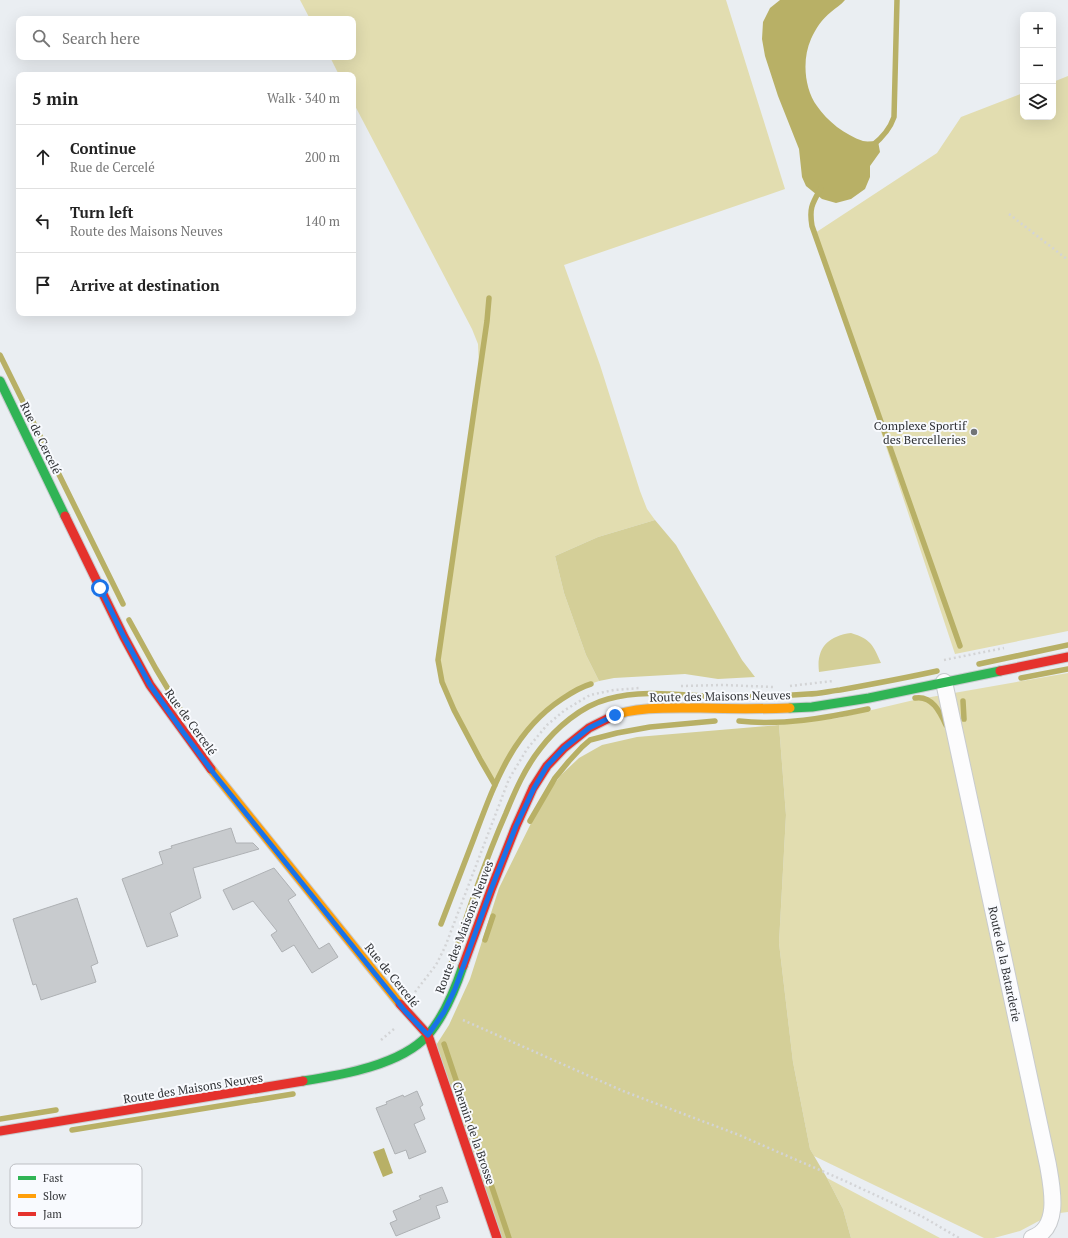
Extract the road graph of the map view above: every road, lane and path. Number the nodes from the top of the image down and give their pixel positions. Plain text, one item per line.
1 (1009, 214) dead end
2 (1068, 260) edge
3 (0, 381) edge
4 (1009, 647) dead end
5 (1068, 658) edge
6 (940, 661) dead end
7 (840, 681) dead end
8 (944, 682) junction
9 (681, 686) dead end
10 (789, 686) dead end
11 (781, 687) dead end
12 (642, 688) dead end
13 (413, 995) dead end
14 (444, 1012) junction
15 (428, 1035) junction
16 (0, 1131) edge
17 (497, 1238) edge
18 (959, 1238) edge
19 (1032, 1238) edge

1 - 2 path
3 - 15 street, Rue de Cercelé
4 - 6 path
5 - 8 street, Route des Maisons Neuves
7 - 10 path
8 - 14 street, Route des Maisons Neuves
8 - 19 street, Route de la Batarderie
9 - 11 path
12 - 13 path
14 - 15 street, Route des Maisons Neuves
14 - 18 path
15 - 16 street, Route des Maisons Neuves
15 - 17 street, Chemin de la Brosse

